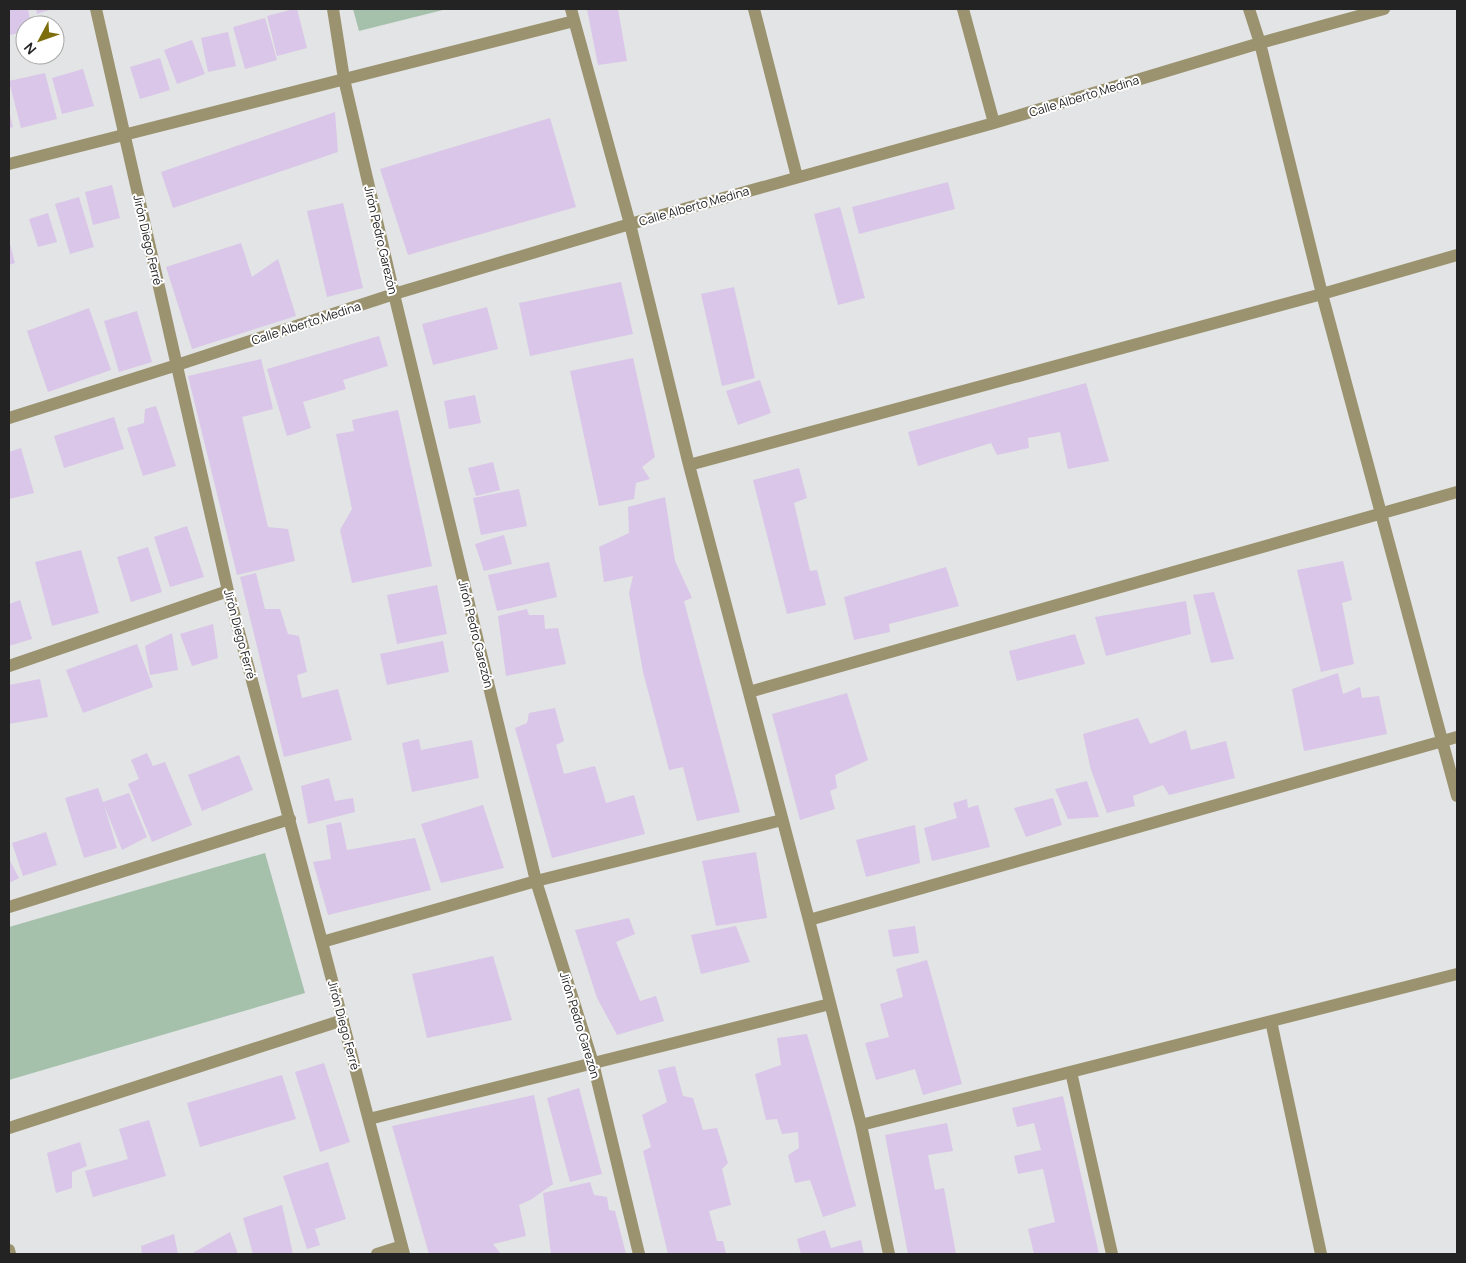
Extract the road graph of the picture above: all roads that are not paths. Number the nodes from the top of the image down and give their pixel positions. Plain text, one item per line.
1 (96, 9) edge
2 (333, 9) edge
3 (571, 9) edge
4 (754, 9) edge
5 (963, 9) edge
6 (1249, 9) edge
7 (1384, 9) edge
8 (574, 22) junction
9 (1260, 43) junction
10 (344, 80) junction
11 (994, 123) junction
12 (125, 134) junction
13 (9, 164) edge
14 (797, 177) junction
15 (630, 224) junction
16 (1457, 255) edge
17 (394, 294) junction
18 (1322, 294) junction
19 (177, 365) junction
20 (9, 418) edge
21 (689, 465) junction
22 (1457, 492) edge
23 (1381, 514) junction
24 (228, 591) junction
25 (9, 666) edge
26 (749, 692) junction
27 (1457, 737) edge
28 (1442, 741) junction
29 (1457, 796) edge
30 (290, 819) junction
31 (782, 820) junction
32 (536, 881) junction
33 (9, 907) edge
34 (809, 920) junction
35 (322, 942) junction
36 (1457, 974) edge
37 (830, 1004) junction
38 (343, 1020) junction
39 (1271, 1021) junction
40 (593, 1063) junction
41 (1071, 1072) junction
42 (369, 1119) junction
43 (860, 1125) junction
44 (9, 1128) edge
45 (9, 1250) edge
46 (403, 1250) edge
47 (10, 1254) edge
48 (377, 1254) edge
49 (639, 1254) edge
50 (889, 1254) edge
51 (1112, 1254) edge
52 (1321, 1254) edge

1 - 12 street, Jirón Diego Ferré
2 - 10 street, Jirón Pedro Garezón
3 - 8 street
4 - 14 street
5 - 11 street
6 - 9 street
7 - 9 street, Calle Alberto Medina
8 - 10 street
8 - 15 street
9 - 11 street, Calle Alberto Medina
9 - 18 street
10 - 12 street
10 - 17 street, Jirón Pedro Garezón
11 - 14 street, Calle Alberto Medina
12 - 13 street
12 - 19 street, Jirón Diego Ferré
14 - 15 street, Calle Alberto Medina
15 - 17 street, Calle Alberto Medina
15 - 21 street
16 - 18 street
17 - 19 street, Calle Alberto Medina
17 - 32 street, Jirón Pedro Garezón
18 - 21 street
18 - 23 street
19 - 20 street, Calle Alberto Medina
19 - 24 street, Jirón Diego Ferré
21 - 26 street
22 - 23 street
23 - 26 street
23 - 28 street
24 - 25 street
24 - 30 street, Jirón Diego Ferré
26 - 31 street
27 - 28 street
28 - 29 street
28 - 34 street
30 - 33 street
30 - 35 street, Jirón Diego Ferré
31 - 32 street
31 - 34 street
32 - 35 street
32 - 40 street, Jirón Pedro Garezón
34 - 37 street
35 - 38 street, Jirón Diego Ferré
36 - 39 street
37 - 40 street
37 - 43 street
38 - 42 street, Jirón Diego Ferré
38 - 44 street
39 - 41 street
39 - 52 street
40 - 42 street
40 - 49 street, Jirón Pedro Garezón
41 - 43 street
41 - 51 street
42 - 46 street, Jirón Diego Ferré
43 - 50 street
45 - 47 street
46 - 48 street

